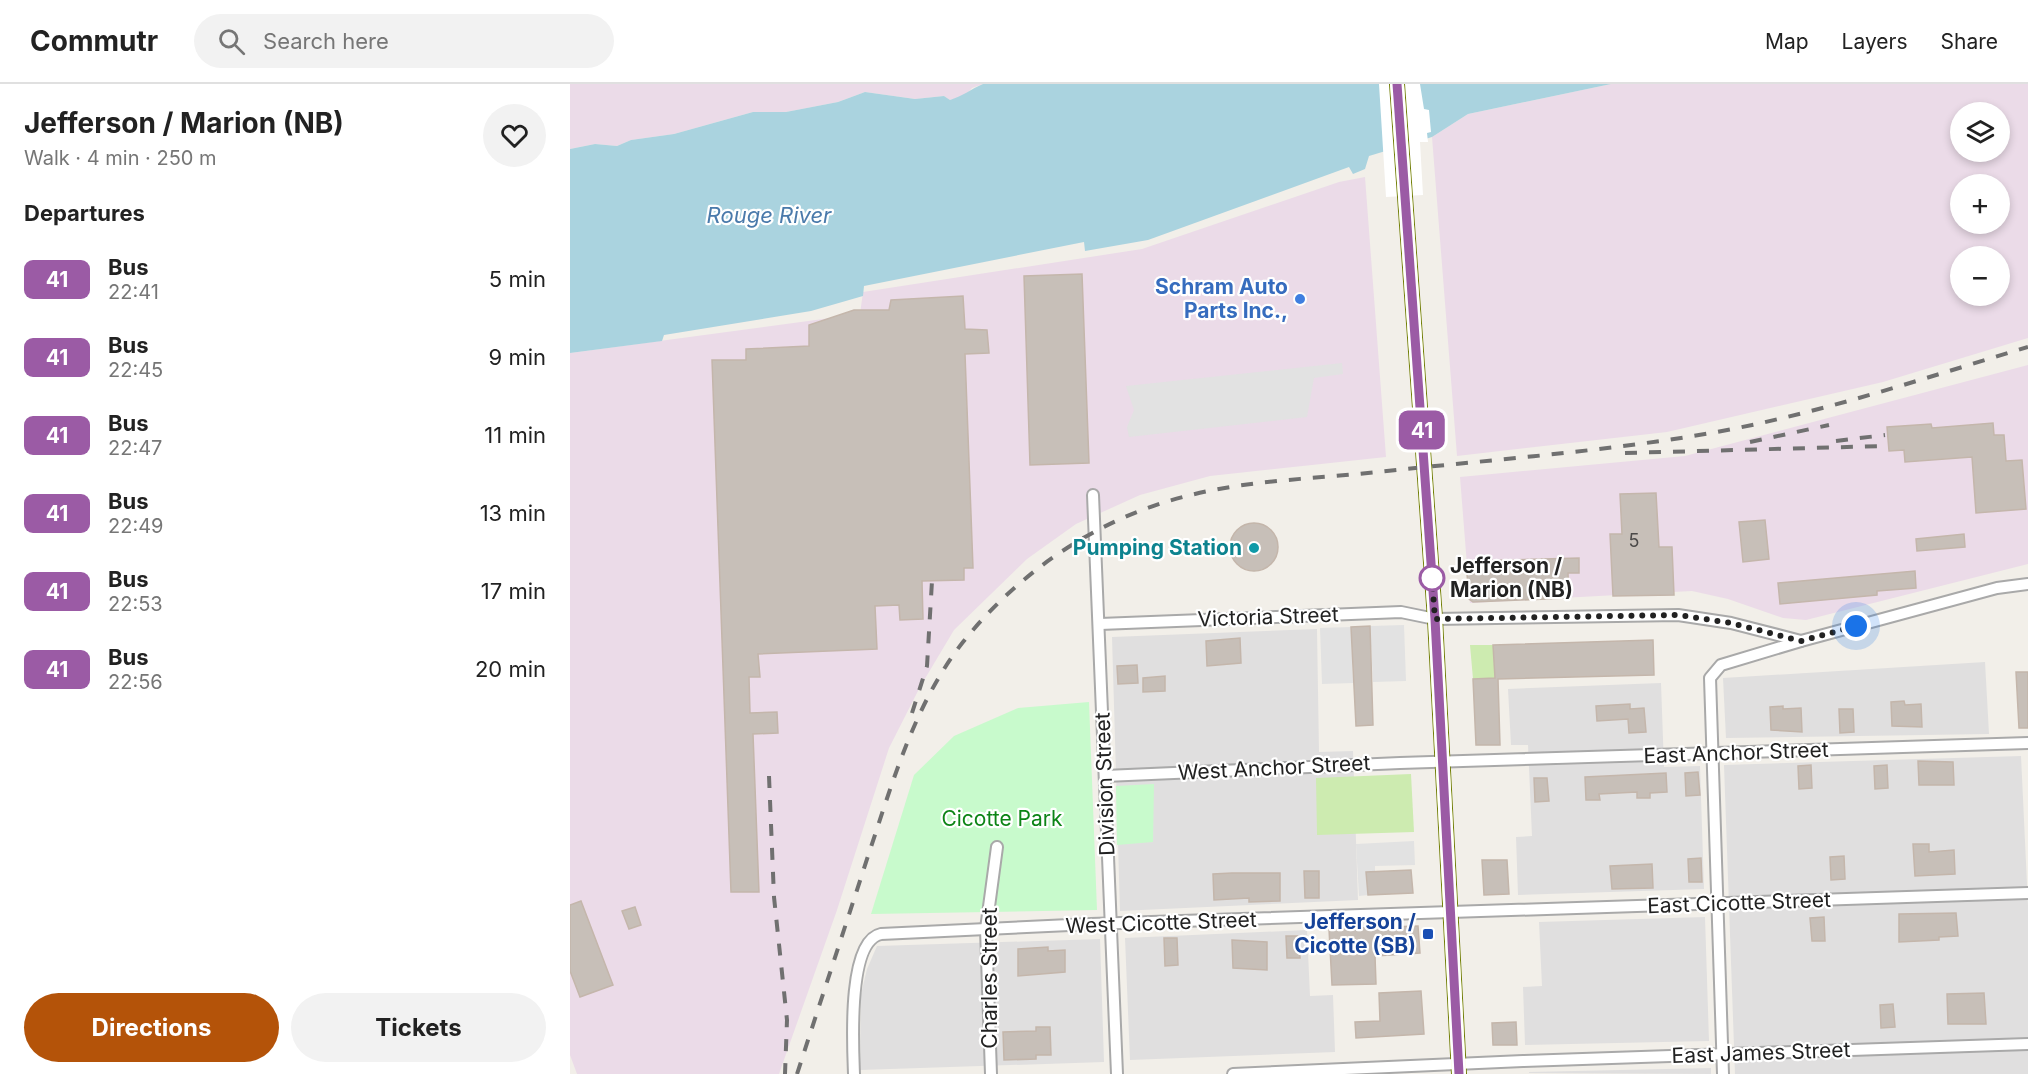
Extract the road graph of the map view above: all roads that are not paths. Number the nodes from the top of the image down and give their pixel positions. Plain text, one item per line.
1 (1397, 84) edge
2 (1093, 495) dead end
3 (2028, 584) edge
4 (1435, 619) junction
5 (1100, 624) junction
6 (1801, 641) junction
7 (2028, 743) edge
8 (1713, 754) junction
9 (1443, 762) junction
10 (1105, 776) junction
11 (997, 847) dead end
12 (2028, 893) edge
13 (1718, 904) junction
14 (1451, 913) junction
15 (1111, 924) junction
16 (986, 929) junction
17 (2028, 1044) edge
18 (1723, 1054) junction
19 (1459, 1069) edge
20 (1278, 1073) edge
21 (854, 1074) edge
22 (991, 1074) edge
23 (1118, 1074) edge
24 (1233, 1074) edge
25 (1723, 1074) edge

1 - 4 main road
2 - 5 street, Division Street
3 - 6 street
4 - 5 street, Victoria Street
4 - 6 street, Victoria Street
4 - 9 main road
5 - 10 street, Division Street
6 - 8 street
7 - 8 street, East Anchor Street
8 - 9 street, East Anchor Street
8 - 13 street
9 - 10 street, West Anchor Street
9 - 14 main road
10 - 15 street, Division Street
11 - 16 street, Charles Street
12 - 13 street, East Cicotte Street
13 - 14 street, East Cicotte Street
13 - 18 street
14 - 15 street, West Cicotte Street
14 - 19 main road
15 - 16 street, West Cicotte Street
15 - 23 street, Division Street
16 - 21 street, West Cicotte Street
16 - 22 street, Charles Street
17 - 18 street, East James Street
18 - 19 street, East James Street
18 - 25 street
19 - 20 street, East James Street
20 - 24 street, East James Street

